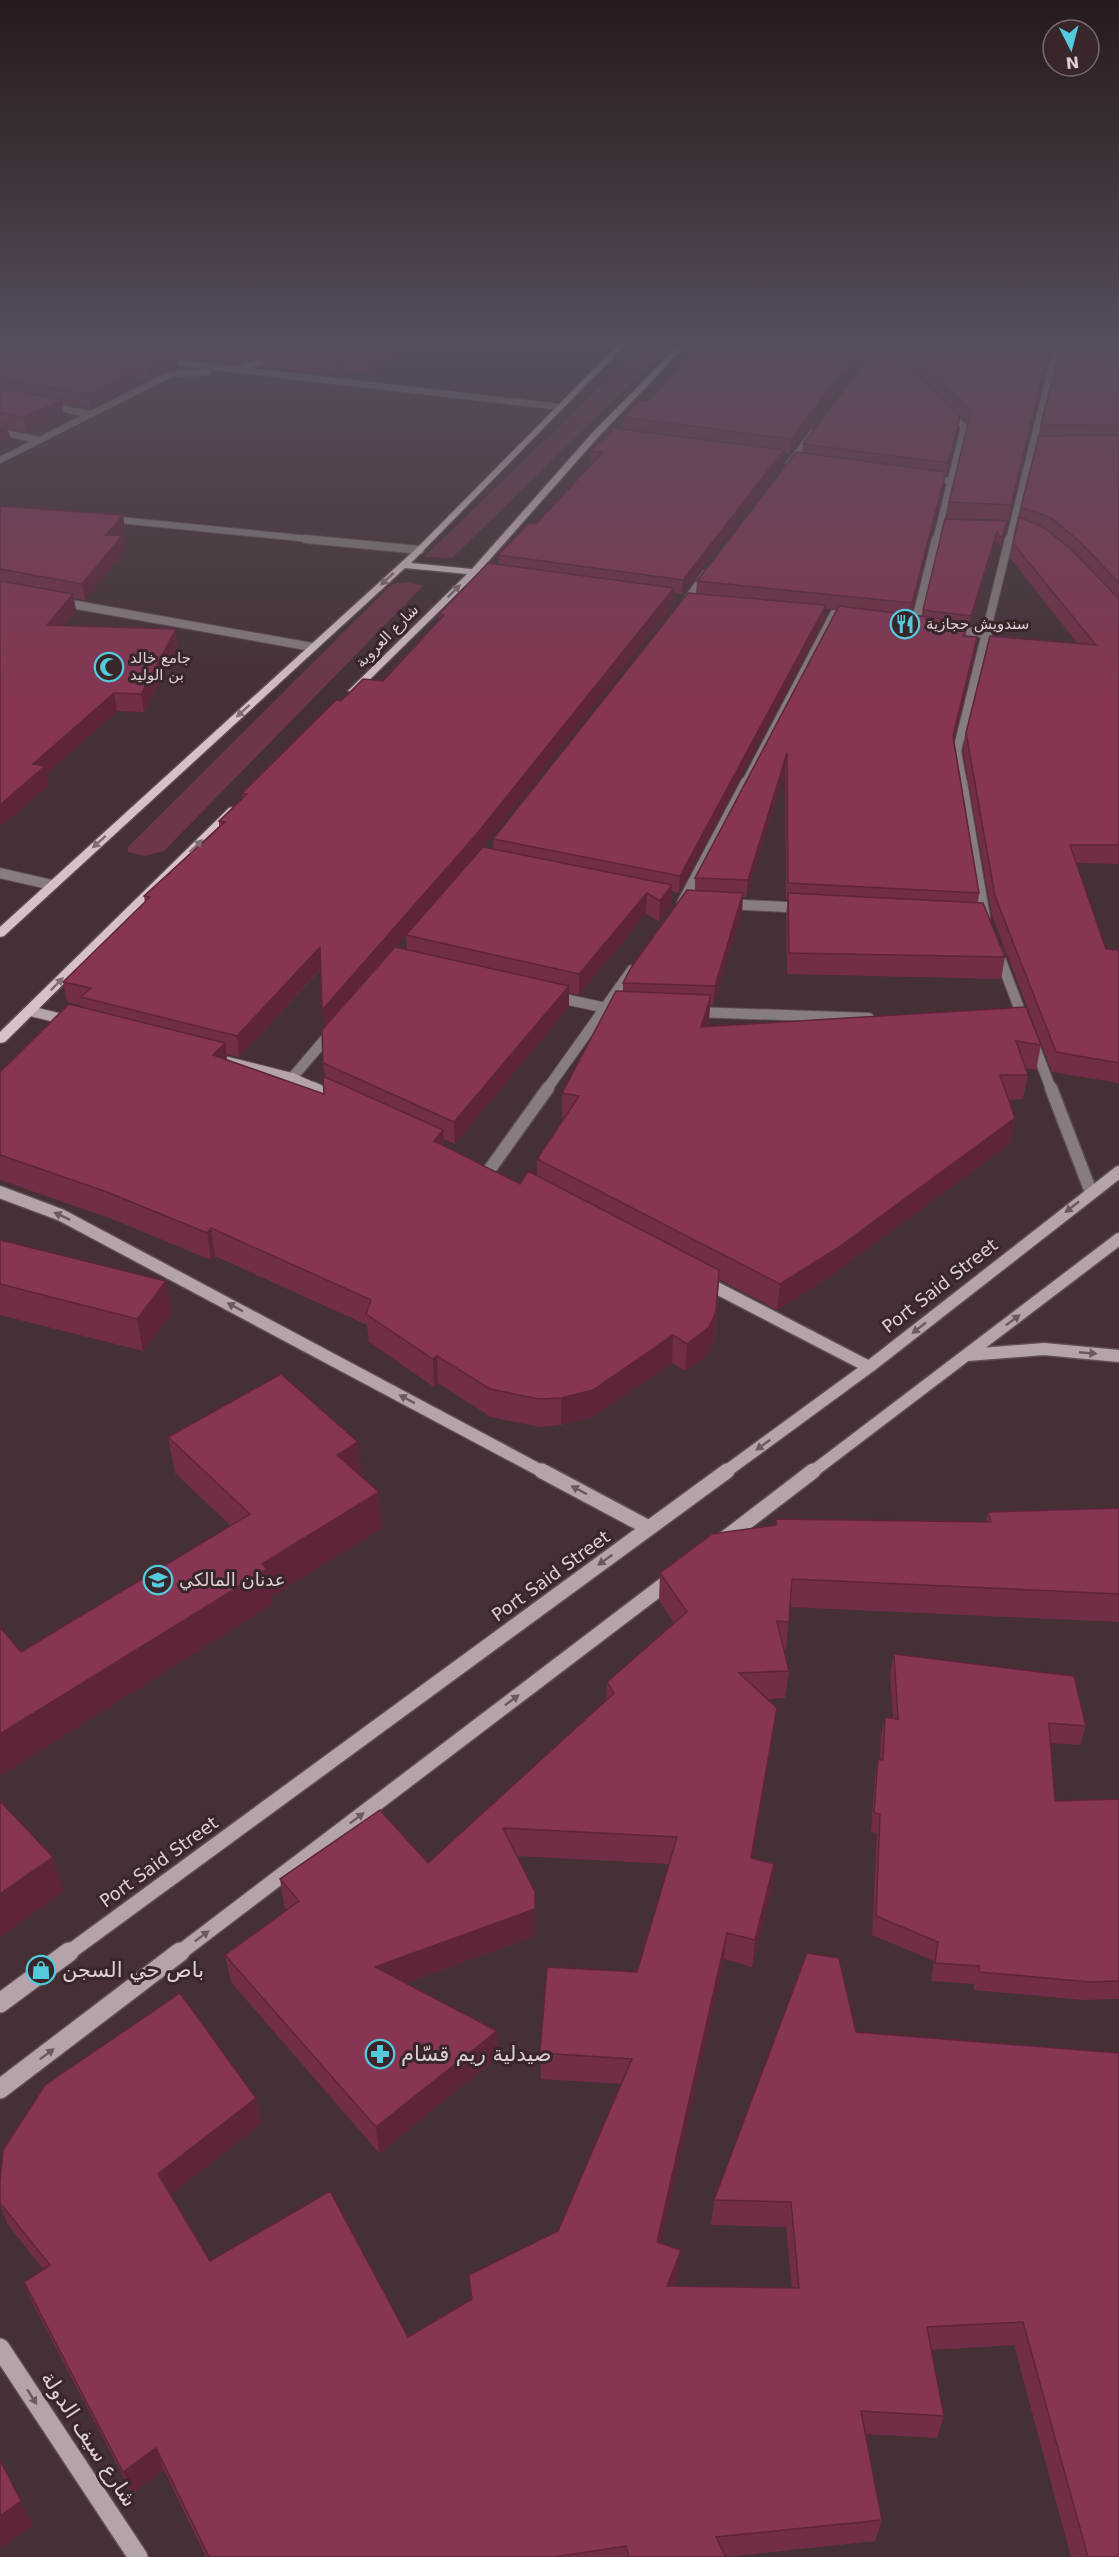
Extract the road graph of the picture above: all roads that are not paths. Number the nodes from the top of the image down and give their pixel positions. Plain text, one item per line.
1 (504, 464) edge
2 (569, 464) edge
3 (789, 464) edge
4 (955, 464) edge
5 (1029, 464) edge
6 (786, 468) edge
7 (917, 476) edge
8 (951, 481) junction
9 (105, 519) edge
10 (940, 523) junction
11 (951, 524) edge
12 (1003, 524) edge
13 (1018, 526) junction
14 (420, 550) junction
15 (715, 563) edge
16 (402, 565) junction
17 (474, 572) junction
18 (486, 573) edge
19 (46, 599) edge
20 (674, 600) edge
21 (686, 601) junction
22 (697, 602) edge
23 (679, 611) edge
24 (823, 613) edge
25 (834, 614) junction
26 (846, 616) edge
27 (903, 623) edge
28 (915, 624) junction
29 (925, 626) edge
30 (936, 627) edge
31 (988, 633) junction
32 (312, 647) junction
33 (348, 696) edge
34 (239, 804) edge
35 (0, 873) edge
36 (52, 885) junction
37 (672, 899) edge
38 (683, 901) junction
39 (694, 902) edge
40 (718, 903) edge
41 (811, 908) edge
42 (676, 910) edge
43 (973, 916) edge
44 (985, 917) junction
45 (989, 928) edge
46 (0, 933) edge
47 (993, 938) edge
48 (637, 964) edge
49 (546, 995) edge
50 (604, 1008) junction
51 (628, 1009) edge
52 (30, 1011) junction
53 (686, 1011) edge
54 (885, 1019) edge
55 (1014, 1023) edge
56 (1026, 1024) junction
57 (87, 1025) edge
58 (336, 1027) edge
59 (0, 1039) edge
60 (212, 1057) edge
61 (292, 1078) junction
62 (354, 1107) edge
63 (490, 1170) edge
64 (1119, 1172) edge
65 (0, 1192) edge
66 (1091, 1192) junction
67 (1119, 1239) edge
68 (690, 1274) edge
69 (967, 1355) junction
70 (1119, 1356) edge
71 (869, 1368) junction
72 (649, 1528) junction
73 (711, 1549) edge
74 (682, 1571) edge
75 (0, 2003) edge
76 (0, 2089) edge
77 (0, 2348) edge
78 (138, 2557) edge

1 - 14 main road
2 - 17 main road, شارع العروبة
3 - 6 street
4 - 8 street
5 - 13 street
7 - 8 street
8 - 10 street
9 - 14 street
10 - 11 street
10 - 28 street
12 - 13 street
13 - 31 street
14 - 16 main road
15 - 21 street
16 - 17 main road
16 -> 32 main road
17 - 18 street
33 -> 17 main road, شارع العروبة
19 - 32 street
20 - 21 street
21 - 22 street
21 - 23 street
24 - 25 street
25 - 26 street
25 - 38 street
27 - 28 street
28 - 29 street
30 - 31 street
31 - 44 street
32 -> 36 main road
52 -> 34 main road
35 - 36 street
36 - 46 main road
37 - 38 street
38 - 39 street
38 - 42 street
40 - 41 street
43 - 44 street
44 - 45 street
47 - 56 street
48 - 50 street
49 - 50 street
50 - 51 street
50 - 63 street
52 - 57 main road
52 - 59 main road
53 - 54 street
55 - 56 street
56 - 66 street
58 - 61 street
60 - 61 main road
61 - 62 main road
64 - 66 main road, Port Said Street
72 -> 65 main road
66 -> 71 main road, Port Said Street
69 -> 67 main road
68 - 71 main road
69 -> 70 main road
69 - 73 main road
71 -> 72 main road, Port Said Street
72 -> 75 main road, Port Said Street
76 -> 74 main road
77 -> 78 main road, شارع سيف الدولة

